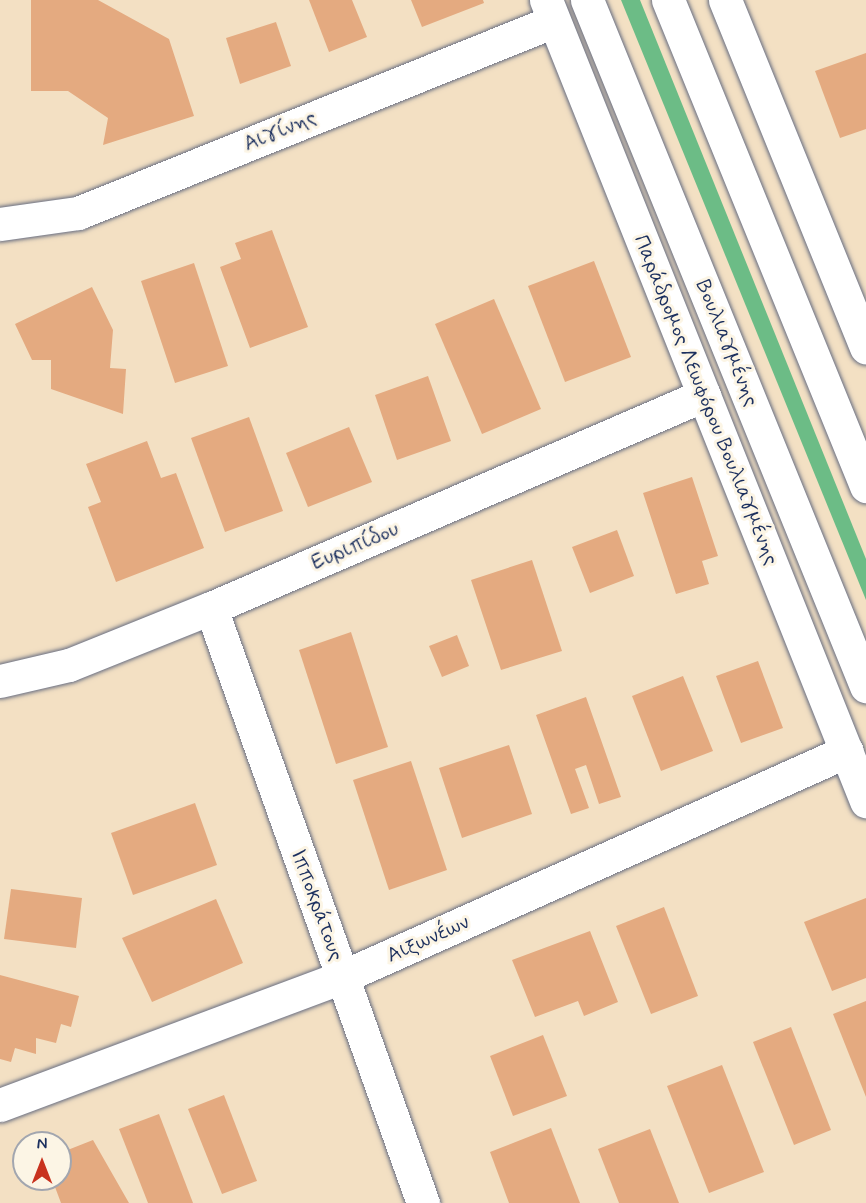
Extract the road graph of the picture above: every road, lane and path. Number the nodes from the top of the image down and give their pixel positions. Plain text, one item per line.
1 (587, 0) edge
2 (668, 0) edge
3 (725, 0) edge
4 (550, 10) edge
5 (0, 224) edge
6 (866, 345) edge
7 (704, 394) junction
8 (866, 486) edge
9 (211, 608) junction
10 (0, 681) edge
11 (866, 686) edge
12 (847, 751) junction
13 (866, 801) edge
14 (342, 977) junction
15 (0, 1105) edge
16 (423, 1203) edge

1 - 11 street, Βουλιαγμένης
2 - 8 street
3 - 6 street
4 - 5 street, Αιγίνης
4 - 7 street, Παράδρομος Λεωφόρου Βουλιαγμένης
7 - 9 street, Ευριπίδου
7 - 12 street, Παράδρομος Λεωφόρου Βουλιαγμένης
9 - 10 street, Ευριπίδου
9 - 14 street, Ιπποκράτους
12 - 13 street, Παράδρομος Λεωφόρου Βουλιαγμένης
12 - 14 street, Αιξωνέων
14 - 15 street, Αιξωνέων
14 - 16 street, Ιπποκράτους

